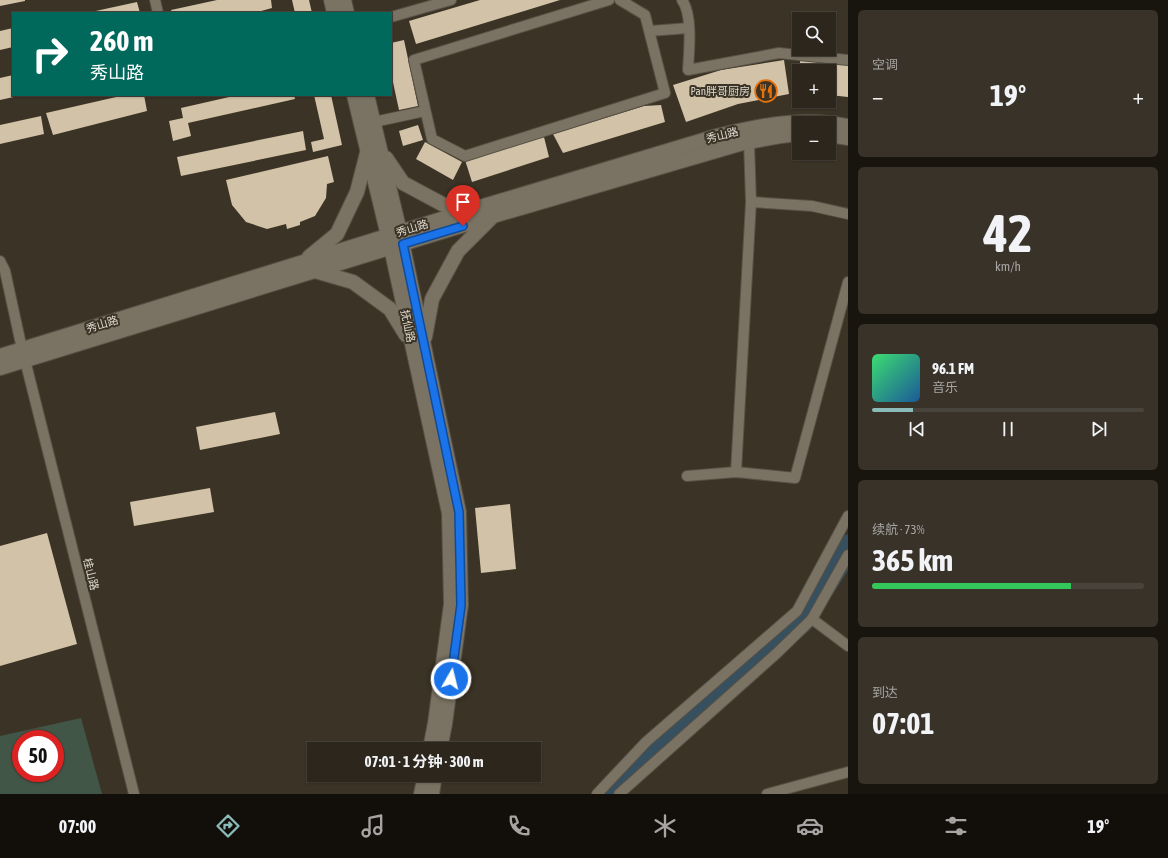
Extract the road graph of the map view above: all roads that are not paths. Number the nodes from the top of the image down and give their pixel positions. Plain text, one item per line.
1 (155, 0) edge
2 (331, 0) edge
3 (344, 0) edge
4 (451, 0) edge
5 (609, 0) edge
6 (620, 0) edge
7 (682, 0) edge
8 (422, 4) edge
9 (158, 12) edge
10 (334, 12) edge
11 (347, 12) edge
12 (392, 17) edge
13 (689, 28) junction
14 (650, 32) junction
15 (848, 60) edge
16 (354, 96) edge
17 (367, 96) edge
18 (425, 111) junction
19 (374, 122) junction
20 (792, 122) edge
21 (836, 124) edge
22 (848, 126) edge
23 (792, 135) edge
24 (836, 136) edge
25 (848, 138) edge
26 (749, 142) junction
27 (374, 151) junction
28 (751, 202) junction
29 (490, 211) junction
30 (848, 214) edge
31 (395, 240) junction
32 (0, 261) edge
33 (304, 262) junction
34 (315, 271) junction
35 (848, 282) edge
36 (418, 343) junction
37 (24, 354) junction
38 (0, 356) edge
39 (0, 368) edge
40 (736, 472) junction
41 (687, 476) dead end
42 (848, 516) edge
43 (848, 555) edge
44 (812, 619) junction
45 (848, 646) edge
46 (431, 742) edge
47 (441, 742) edge
48 (848, 772) edge
49 (424, 782) edge
50 (435, 782) edge
51 (134, 794) edge
52 (421, 794) edge
53 (432, 794) edge
54 (597, 794) edge
55 (619, 794) edge
56 (767, 794) edge

1 - 9 street
2 - 10 street
3 - 11 street
4 - 8 street
5 - 18 street
6 - 14 street
7 - 13 street
8 - 12 street
13 - 14 street
13 - 15 street
14 - 18 street
16 - 27 street, 抚仙路
17 - 19 street, 抚仙路
18 - 19 street
19 - 27 street, 抚仙路
20 - 29 street, 秀山路
21 - 22 street, 秀山路
23 - 26 street, 秀山路
24 - 25 street
26 - 28 street
26 - 29 street, 秀山路
27 - 29 street
27 - 31 street, 抚仙路
27 - 33 street
28 - 30 street
28 - 40 street
29 - 31 street, 秀山路
29 - 36 street
31 - 33 street, 秀山路
31 - 34 street, 秀山路
31 - 36 street, 抚仙路
32 - 37 street, 桂山路
33 - 37 street, 秀山路
34 - 36 street
34 - 37 street, 秀山路
35 - 40 street
36 - 46 street, 抚仙路
36 - 47 street, 抚仙路
37 - 38 street, 秀山路
37 - 39 street, 秀山路
37 - 51 street, 桂山路
40 - 41 street
42 - 54 street
43 - 44 street
44 - 45 street
44 - 55 street
48 - 56 street
49 - 52 street
50 - 53 street

